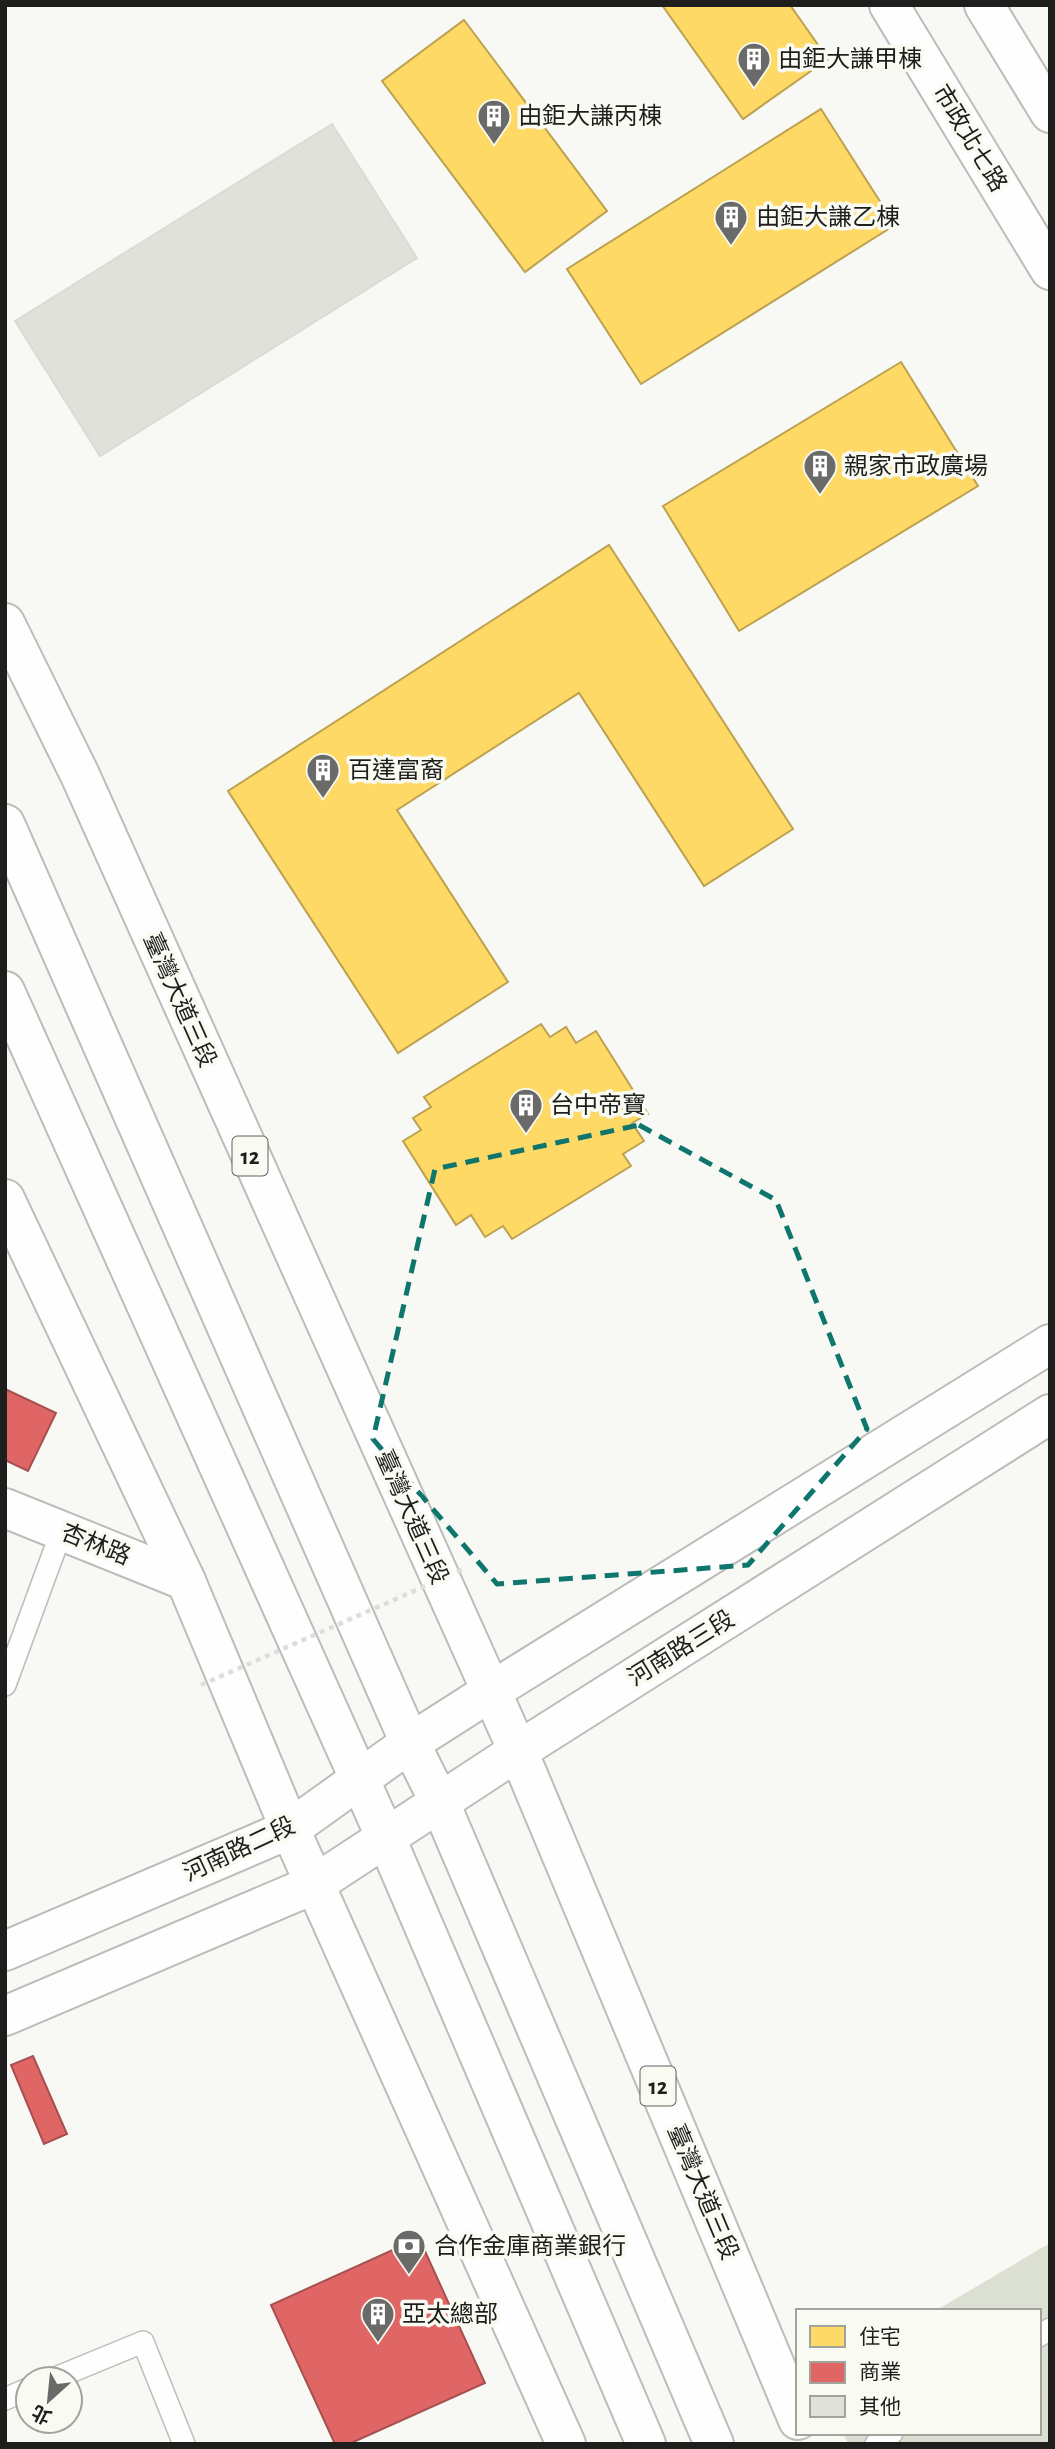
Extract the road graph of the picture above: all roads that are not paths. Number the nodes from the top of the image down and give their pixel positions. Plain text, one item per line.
1 (889, 5) edge
2 (984, 5) edge
3 (1050, 113) edge
4 (1050, 270) edge
5 (5, 623) edge
6 (5, 824) edge
7 (5, 991) edge
8 (5, 1199) edge
9 (1050, 1345) edge
10 (1050, 1414) edge
11 (5, 1508) edge
12 (62, 1530) junction
13 (186, 1581) junction
14 (5, 1685) edge
15 (490, 1692) junction
16 (410, 1743) junction
17 (518, 1751) junction
18 (359, 1779) junction
19 (440, 1802) junction
20 (290, 1829) junction
21 (386, 1838) junction
22 (315, 1884) junction
23 (5, 1951) edge
24 (5, 2017) edge
25 (84, 2366) edge
26 (796, 2415) edge
27 (184, 2444) edge
28 (566, 2444) edge
29 (646, 2444) edge
30 (714, 2444) edge

1 - 4 main road, 市政北七路
2 - 3 main road
5 - 15 main road, 臺灣大道三段 / 12
6 - 16 main road
7 - 18 main road
8 - 13 main road
9 - 15 main road
10 - 17 main road, 河南路三段
11 - 12 main road, 杏林路
12 - 13 main road, 杏林路
12 - 14 lane
13 - 20 main road
15 - 16 main road, 河南路二段
15 - 17 main road, 臺灣大道三段 / 12
16 - 18 main road, 河南路二段
16 - 19 main road
17 - 19 main road, 河南路三段
17 - 26 main road, 臺灣大道三段 / 12
18 - 20 main road, 河南路二段
18 - 21 main road
19 - 21 main road, 河南路三段
19 - 30 main road
20 - 22 main road
20 - 23 main road, 河南路二段
21 - 22 main road, 河南路三段
21 - 29 main road
22 - 24 main road
22 - 28 main road
25 - 27 lane

